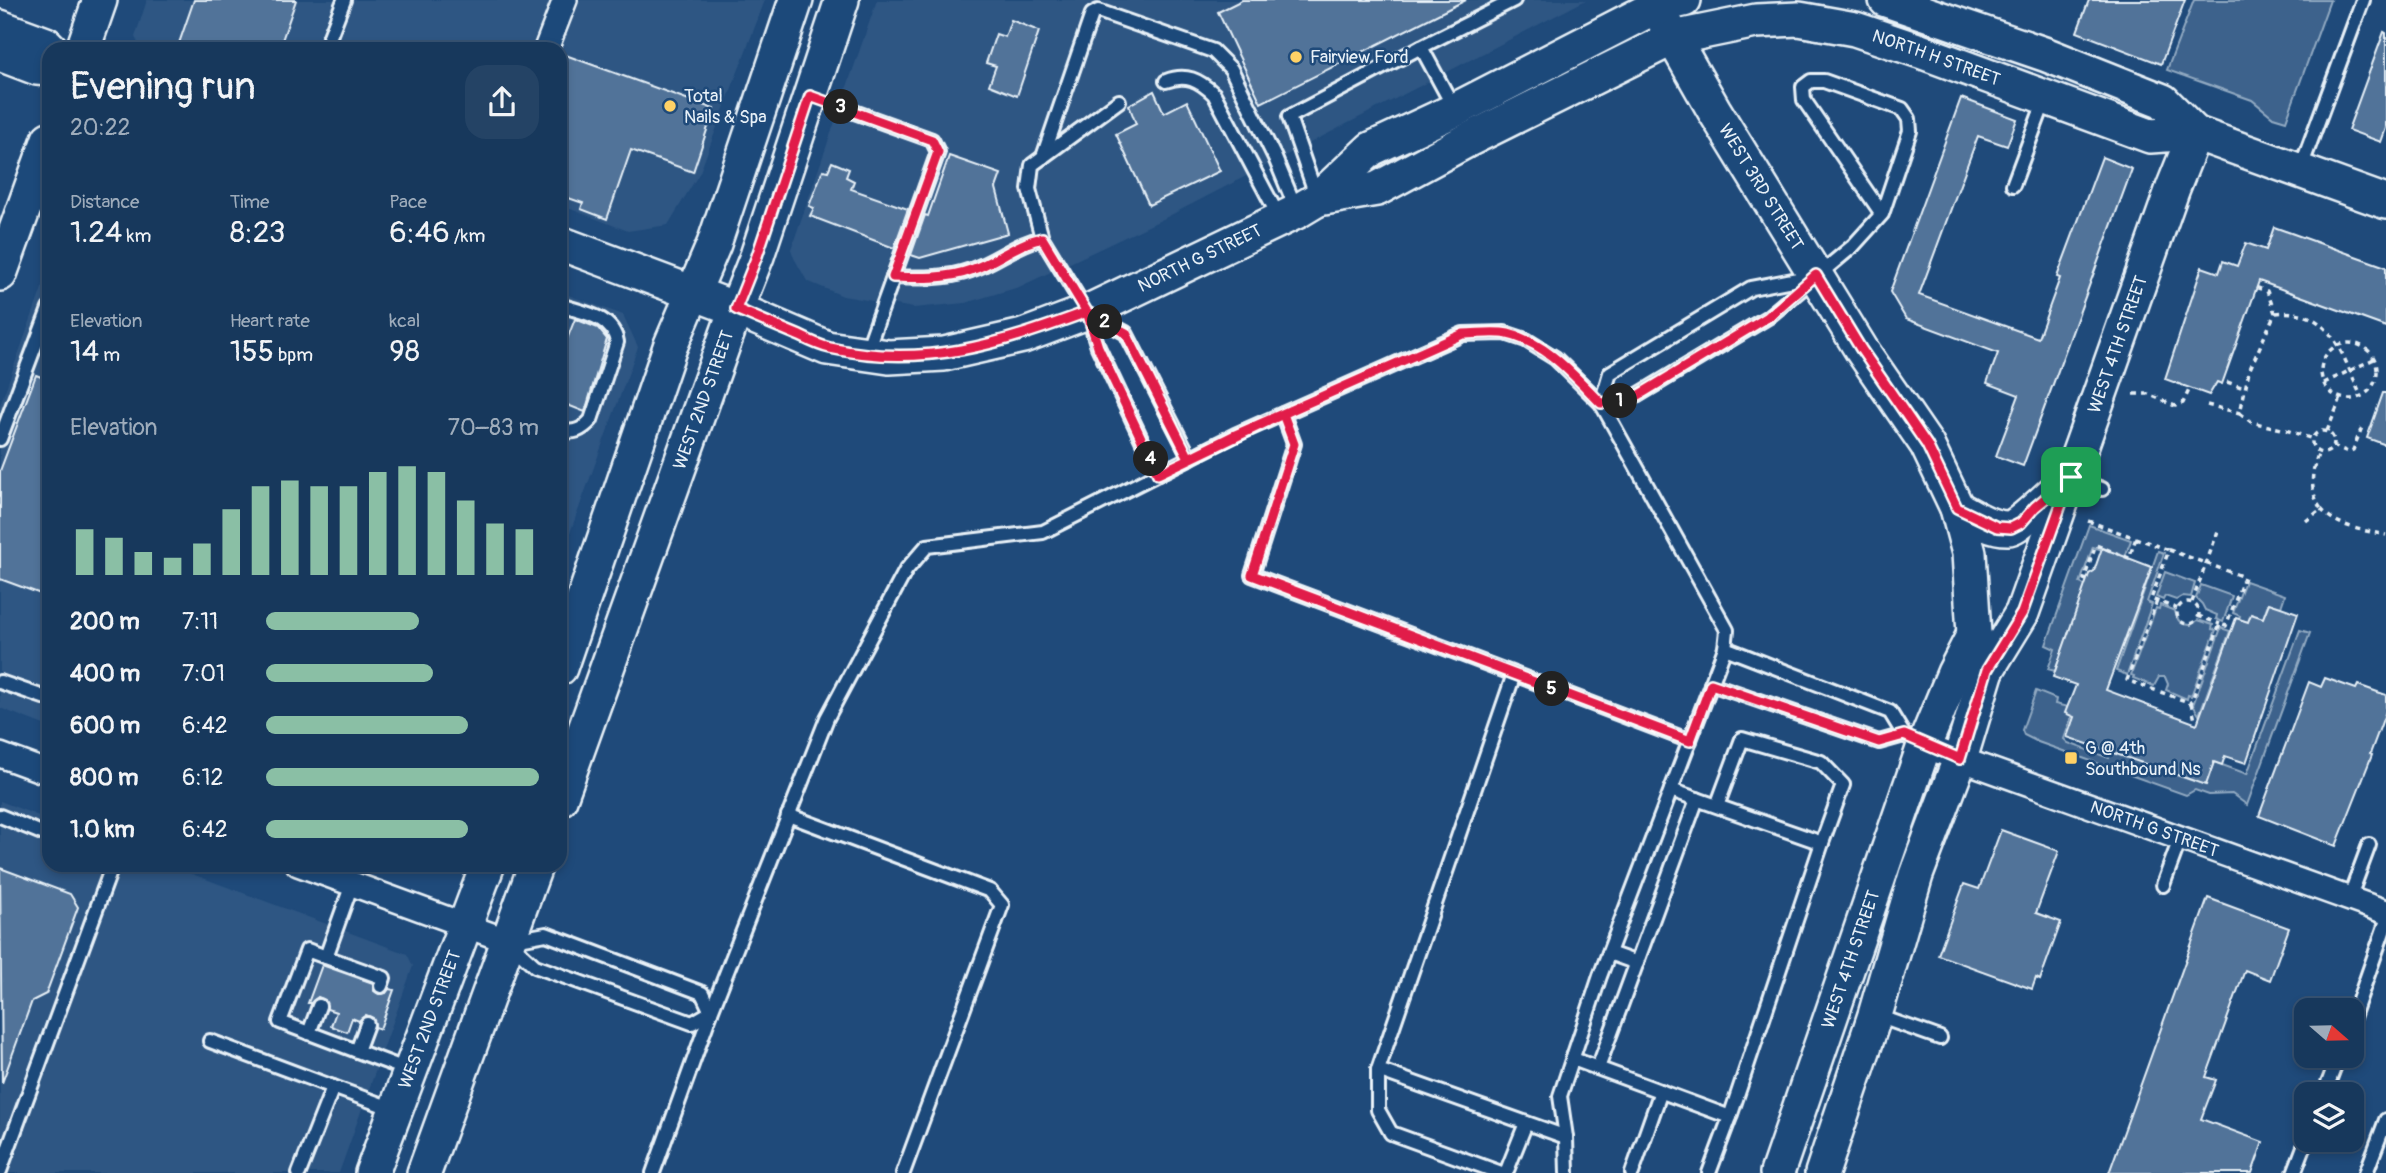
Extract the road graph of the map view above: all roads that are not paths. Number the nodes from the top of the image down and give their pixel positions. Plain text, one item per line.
1 (100, 0) edge
2 (344, 0) edge
3 (565, 0) edge
4 (796, 0) edge
5 (842, 0) edge
6 (1091, 0) edge
7 (1514, 0) edge
8 (1886, 0) edge
9 (2364, 0) edge
10 (1661, 2) edge
11 (1092, 14) junction
12 (0, 27) edge
13 (1673, 38) junction
14 (85, 42) edge
15 (328, 42) edge
16 (549, 42) edge
17 (42, 43) edge
18 (1421, 47) junction
19 (0, 54) edge
20 (42, 68) edge
21 (1166, 82) dead end
22 (810, 96) junction
23 (2046, 97) junction
24 (1119, 101) dead end
25 (1461, 126) junction
26 (2195, 133) junction
27 (42, 154) edge
28 (1043, 157) junction
29 (2300, 171) junction
30 (2013, 186) dead end
31 (2386, 202) edge
32 (1299, 210) junction
33 (1882, 214) junction
34 (1042, 238) junction
35 (567, 246) edge
36 (0, 274) edge
37 (1816, 275) junction
38 (893, 277) junction
39 (694, 293) junction
40 (567, 307) edge
41 (736, 309) junction
42 (1087, 312) junction
43 (42, 328) edge
44 (866, 354) junction
45 (1601, 403) junction
46 (1283, 414) junction
47 (567, 432) edge
48 (0, 439) edge
49 (1189, 458) junction
50 (1158, 474) junction
51 (2071, 477) junction
52 (2102, 488) dead end
53 (1957, 508) junction
54 (1974, 634) junction
55 (567, 638) edge
56 (1725, 648) junction
57 (1987, 670) junction
58 (1514, 674) junction
59 (0, 681) edge
60 (1711, 684) junction
61 (42, 696) edge
62 (1690, 741) junction
63 (1914, 741) junction
64 (0, 755) edge
65 (1960, 759) junction
66 (42, 770) edge
67 (567, 780) edge
68 (1671, 790) junction
69 (1697, 799) junction
70 (1717, 806) junction
71 (788, 814) junction
72 (0, 817) edge
73 (42, 833) edge
74 (2180, 839) junction
75 (1822, 843) junction
76 (2369, 845) dead end
77 (110, 872) edge
78 (485, 872) edge
79 (533, 872) edge
80 (340, 875) edge
81 (2163, 885) dead end
82 (2349, 899) junction
83 (2386, 912) edge
84 (2386, 923) edge
85 (466, 926) junction
86 (508, 941) junction
87 (1609, 953) junction
88 (332, 962) junction
89 (1637, 963) junction
90 (381, 986) dead end
91 (2360, 998) edge
92 (319, 1006) dead end
93 (711, 1012) junction
94 (1875, 1015) junction
95 (367, 1024) dead end
96 (309, 1033) junction
97 (1940, 1038) dead end
98 (210, 1041) dead end
99 (357, 1051) junction
100 (1573, 1059) junction
101 (1598, 1068) junction
102 (1378, 1070) junction
103 (411, 1071) junction
104 (333, 1087) junction
105 (1661, 1091) junction
106 (396, 1110) junction
107 (1730, 1117) junction
108 (2386, 1120) edge
109 (1526, 1123) junction
110 (1566, 1137) junction
111 (2382, 1144) edge
112 (2302, 1152) edge
113 (0, 1171) edge
114 (299, 1173) edge
115 (372, 1173) edge
116 (424, 1173) edge
117 (653, 1173) edge
118 (903, 1173) edge
119 (1503, 1173) edge
120 (1567, 1173) edge
121 (1632, 1173) edge
122 (1709, 1173) edge
123 (1777, 1173) edge
124 (1822, 1173) edge
125 (2294, 1173) edge
126 (2366, 1173) edge

1 - 14 main road
2 - 15 lane
3 - 16 street
4 - 39 main road
5 - 22 main road, WEST 2ND STREET
6 - 11 lane
7 - 18 lane
8 - 26 main road, NORTH H STREET
9 - 29 lane
10 - 13 main road, WEST 3RD STREET
10 - 25 main road, NORTH G STREET
11 - 28 lane
11 - 32 lane
12 - 17 main road
13 - 23 main road, NORTH H STREET
13 - 25 main road, NORTH G STREET
13 - 37 main road, WEST 3RD STREET
18 - 25 lane
18 - 32 lane
19 - 20 main road
21 - 32 lane
22 - 38 lane
22 - 41 main road, WEST 2ND STREET
23 - 26 main road, NORTH H STREET
23 - 30 lane
24 - 28 lane
25 - 32 main road, NORTH G STREET
26 - 29 main road, NORTH H STREET
26 - 51 main road, WEST 4TH STREET
27 - 36 main road
28 - 34 lane
29 - 31 main road, NORTH H STREET
32 - 42 main road, NORTH G STREET
33 - 33 lane
33 - 37 lane
34 - 38 lane
34 - 42 lane
35 - 39 main road, NORTH G STREET
37 - 45 lane
37 - 45 lane
37 - 53 main road, WEST 3RD STREET
38 - 44 lane
39 - 41 main road, NORTH G STREET
39 - 55 main road
40 - 47 lane
41 - 44 main road, NORTH G STREET
41 - 67 main road, WEST 2ND STREET
42 - 44 main road, NORTH G STREET
42 - 49 lane
42 - 50 lane
43 - 48 lane
45 - 46 lane
45 - 56 lane
46 - 49 lane
46 - 58 lane
49 - 50 lane
50 - 71 lane
51 - 52 lane
51 - 53 main road
51 - 57 main road, WEST 4TH STREET
53 - 54 main road, WEST 3RD STREET
54 - 57 main road, WEST 3RD STREET
54 - 63 main road
56 - 60 lane
56 - 63 lane
57 - 65 main road
58 - 62 lane
58 - 102 lane
59 - 61 lane
60 - 62 lane
60 - 63 lane
62 - 68 lane
63 - 65 street, NORTH G STREET
63 - 123 main road, WEST 4TH STREET
64 - 66 street
65 - 74 street, NORTH G STREET
65 - 94 main road, WEST 4TH STREET
68 - 69 lane
68 - 87 lane
69 - 70 lane
69 - 89 lane
70 - 75 lane
70 - 75 lane
71 - 93 lane
71 - 118 lane
72 - 73 lane
74 - 81 lane
74 - 82 street, NORTH G STREET
75 - 107 lane
76 - 82 lane
77 - 113 lane
78 - 85 main road, WEST 2ND STREET
79 - 86 main road
80 - 85 street
80 - 88 lane
82 - 83 street, NORTH G STREET
84 - 91 lane
85 - 86 street
85 - 103 main road, WEST 2ND STREET
86 - 93 lane
86 - 93 lane
86 - 116 main road
87 - 89 lane
87 - 100 lane
88 - 90 lane
88 - 96 lane
89 - 101 lane
92 - 96 lane
93 - 117 lane
94 - 97 lane
94 - 124 main road, WEST 4TH STREET
95 - 99 lane
96 - 99 lane
98 - 104 lane
99 - 103 lane
100 - 101 lane
100 - 110 lane
101 - 105 lane
102 - 109 lane
102 - 119 lane
103 - 106 main road, WEST 2ND STREET
104 - 106 lane
104 - 114 lane
105 - 107 lane
105 - 121 lane
106 - 115 main road, WEST 2ND STREET
107 - 122 lane
108 - 111 lane
109 - 110 lane
109 - 119 lane
110 - 120 lane
111 - 126 lane
112 - 125 lane

